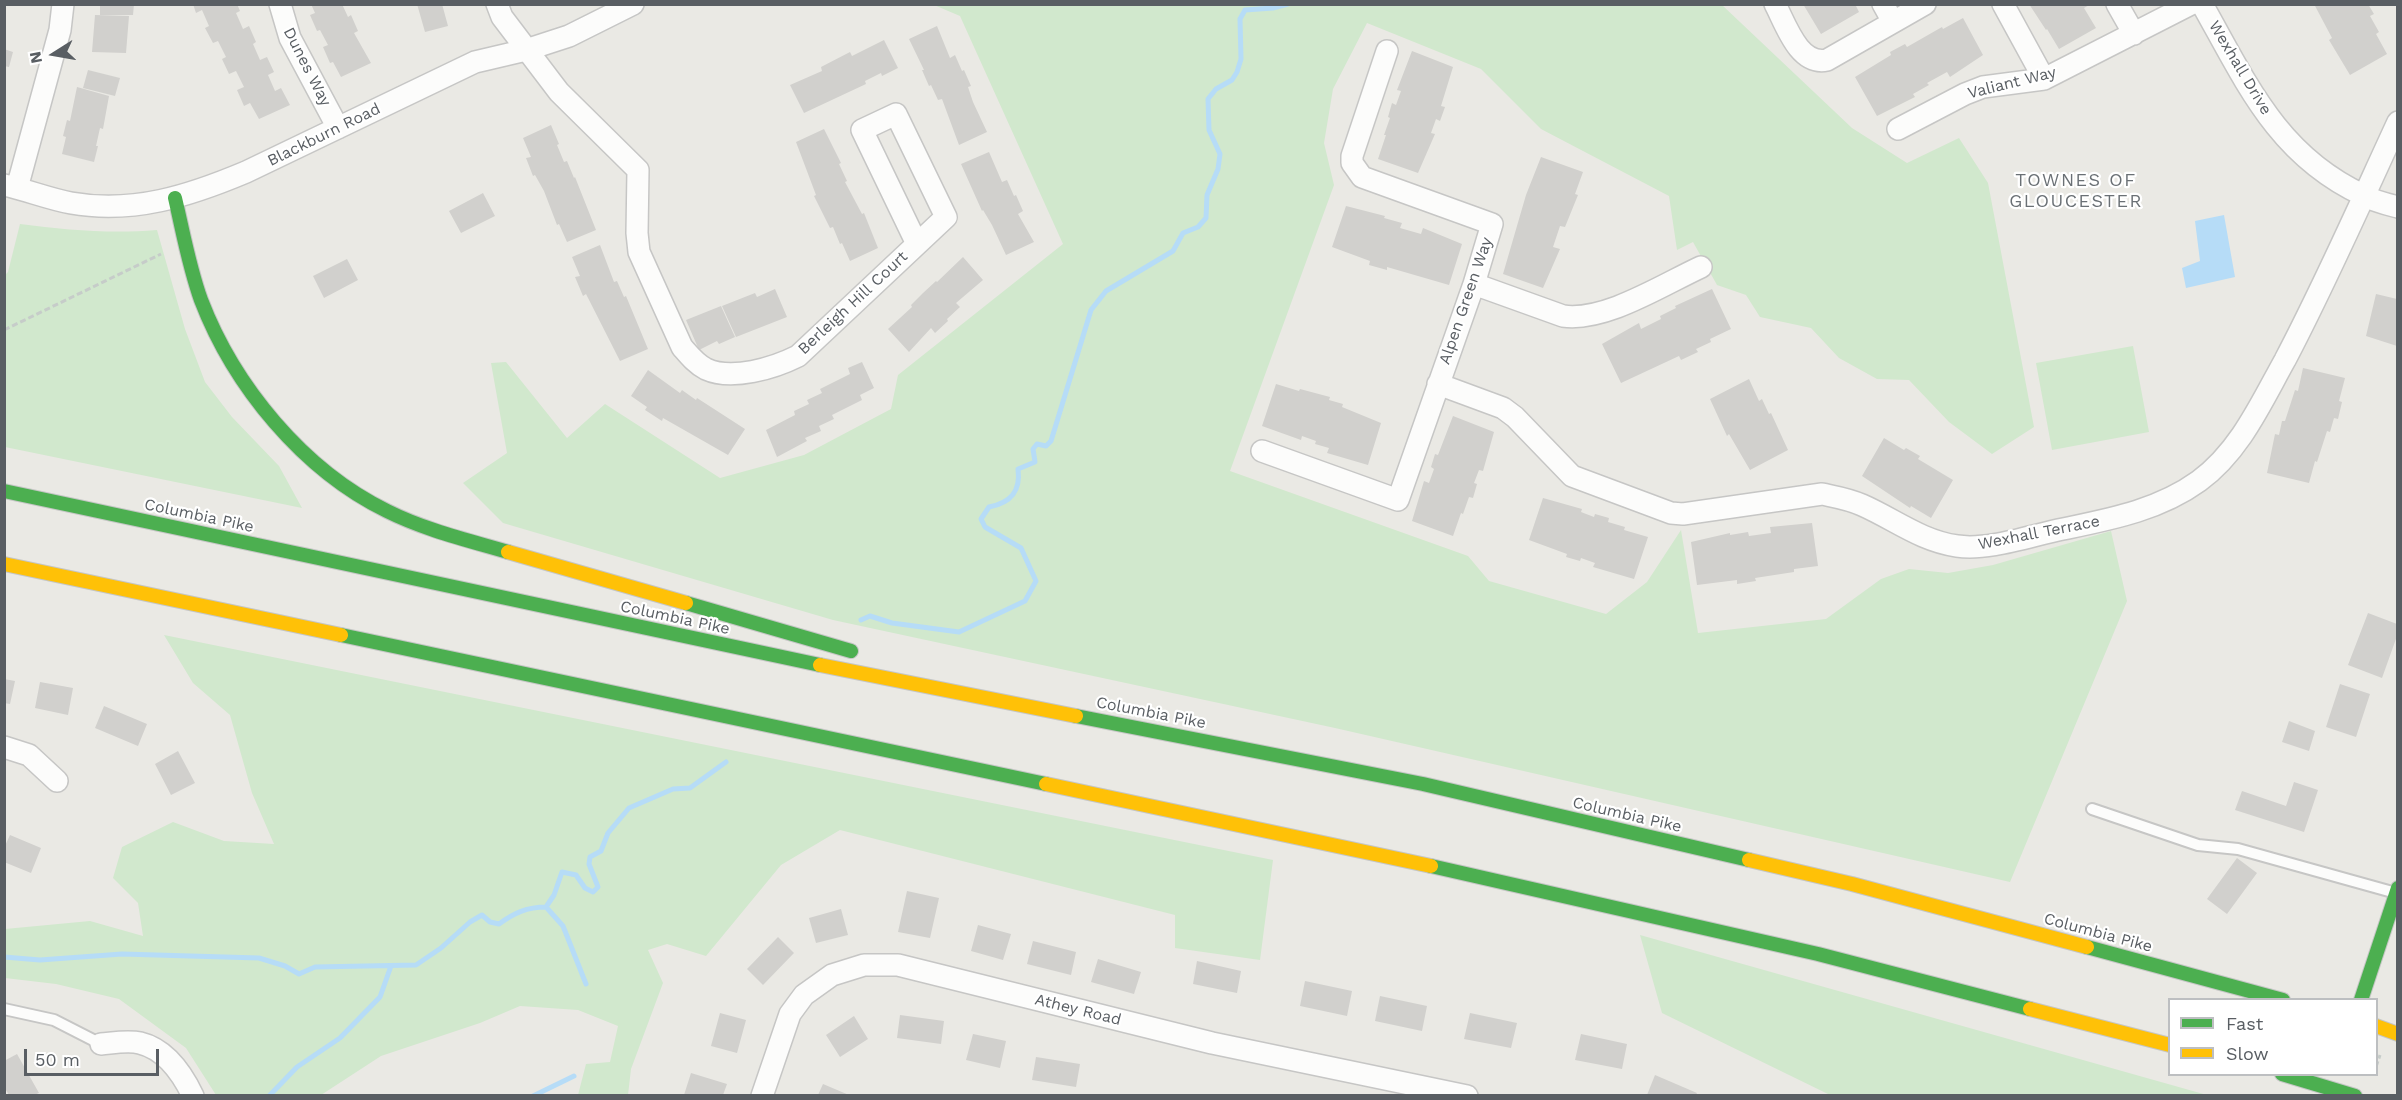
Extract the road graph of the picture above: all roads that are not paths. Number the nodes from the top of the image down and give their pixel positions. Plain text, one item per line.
1 (63, 4) edge
2 (280, 4) edge
3 (497, 4) edge
4 (633, 4) edge
5 (1775, 4) edge
6 (1925, 4) edge
7 (2003, 4) edge
8 (2117, 4) edge
9 (2191, 4) edge
10 (2202, 4) edge
11 (1888, 13) edge
12 (2134, 34) junction
13 (526, 50) junction
14 (1387, 51) dead end
15 (2044, 79) junction
16 (2397, 122) edge
17 (338, 128) junction
18 (1898, 129) dead end
19 (11, 186) edge
20 (2364, 196) junction
21 (174, 198) junction
22 (2397, 207) edge
23 (917, 244) junction
24 (1701, 267) dead end
25 (1474, 284) junction
26 (1438, 384) junction
27 (1262, 451) dead end
28 (4, 491) edge
29 (4, 564) edge
30 (860, 653) dead end
31 (939, 674) dead end
32 (1120, 723) junction
33 (4, 747) edge
34 (57, 781) dead end
35 (2091, 809) dead end
36 (2397, 891) edge
37 (2279, 998) edge
38 (2361, 998) edge
39 (4, 1009) edge
40 (2378, 1027) edge
41 (2397, 1034) edge
42 (101, 1044) joint
43 (2168, 1045) edge
44 (2290, 1076) edge
45 (2332, 1086) edge
46 (1445, 1093) edge
47 (193, 1095) edge
48 (762, 1095) edge
49 (1467, 1095) edge
50 (2355, 1095) edge

1 - 19 street
2 - 17 street, Dunes Way
3 - 13 street, Berleigh Hill Court
4 - 13 street, Blackburn Road
5 - 11 street
6 - 11 street
7 - 15 street
8 - 12 street
9 - 12 street, Valiant Way
10 - 20 street, Wexhall Drive
12 - 15 street, Valiant Way
13 - 17 street, Blackburn Road
13 - 23 street, Berleigh Hill Court
14 - 25 street, Alpen Green Way
15 - 18 street, Valiant Way
16 - 20 street, Wexhall Terrace
17 - 21 street, Blackburn Road
19 - 21 street, Blackburn Road
20 - 22 street, Wexhall Drive
20 - 26 street, Wexhall Terrace
21 - 30 main road
23 - 23 street, Berleigh Hill Court
24 - 25 street
25 - 26 street, Alpen Green Way
26 - 27 street, Alpen Green Way
28 - 32 main road, Columbia Pike
29 - 43 main road
31 - 32 main road
32 - 37 main road, Columbia Pike
33 - 34 street
35 - 36 lane
36 - 38 main road
39 - 42 lane
40 - 41 main road
42 - 47 street
44 - 45 main road
45 - 50 main road
46 - 48 street, Athey Road
46 - 49 street, Athey Road

